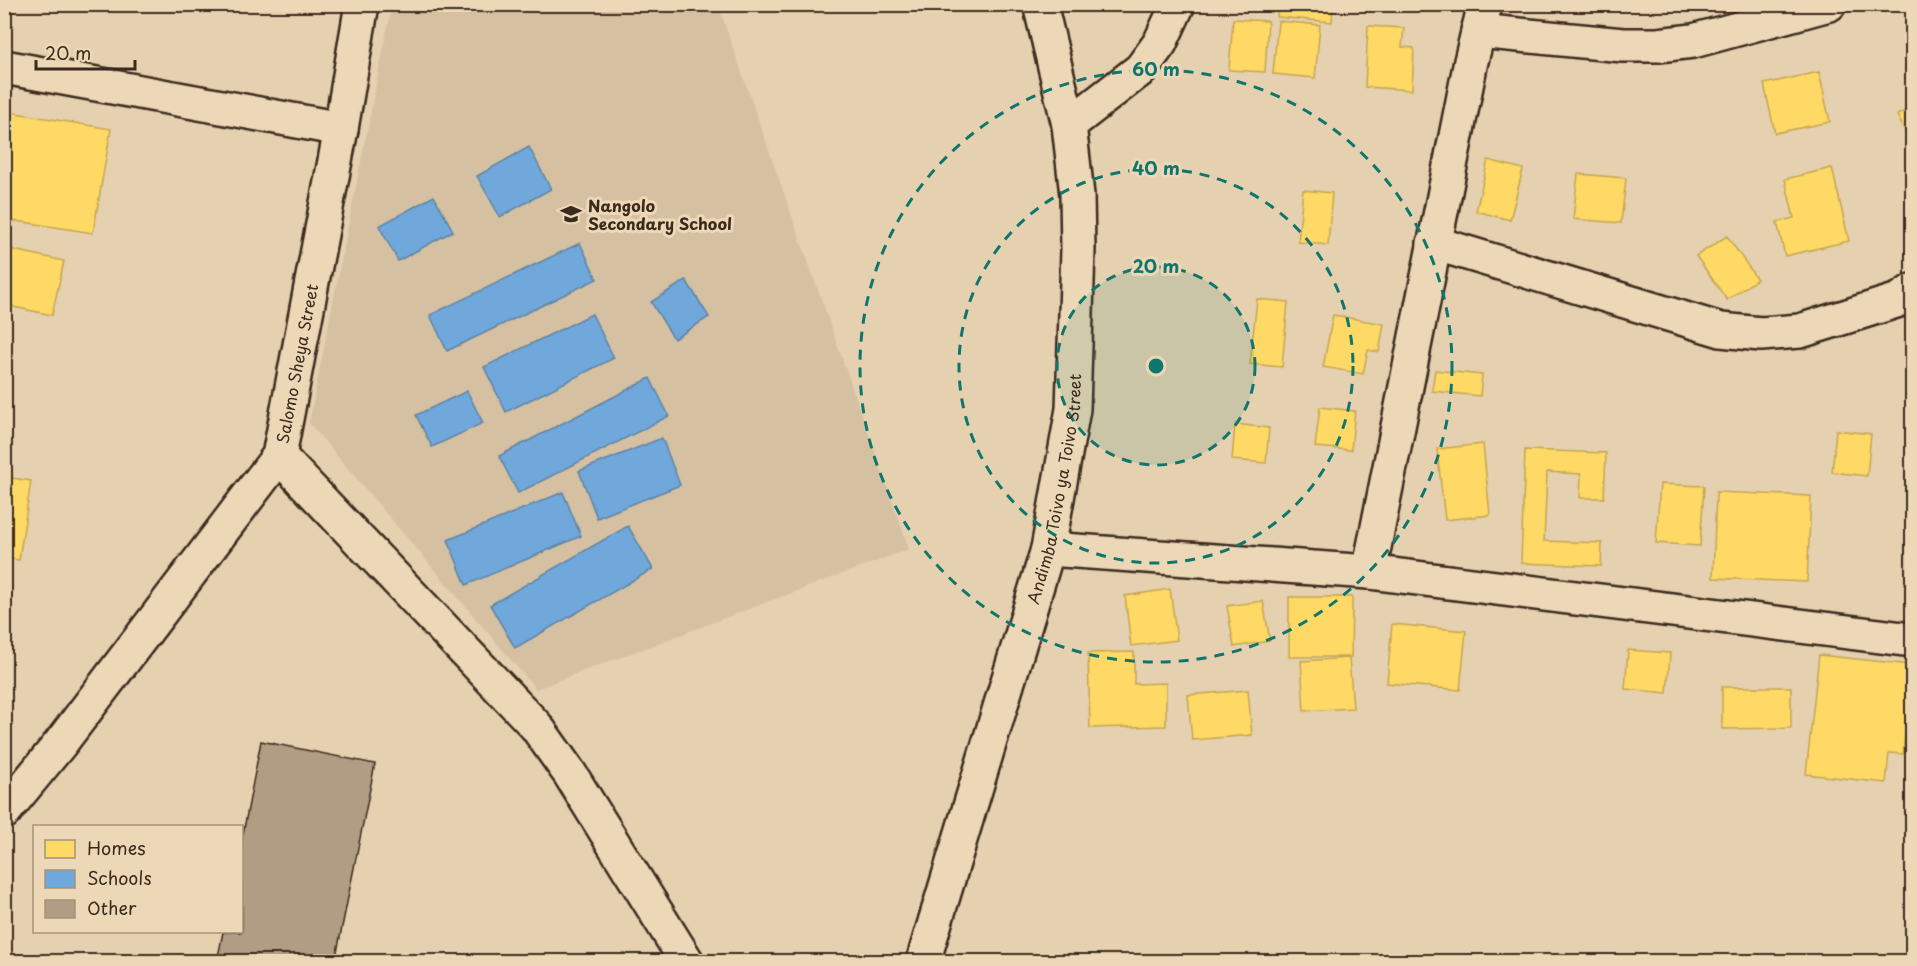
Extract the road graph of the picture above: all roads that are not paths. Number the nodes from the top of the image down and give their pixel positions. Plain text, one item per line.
1 (362, 4) edge
2 (1040, 4) edge
3 (1178, 4) edge
4 (1829, 4) edge
5 (1481, 18) edge
6 (4, 67) edge
7 (1069, 125) junction
8 (341, 129) junction
9 (1434, 243) junction
10 (1912, 291) edge
11 (279, 456) junction
12 (1048, 549) junction
13 (1369, 572) junction
14 (1912, 640) edge
15 (4, 812) edge
16 (687, 962) edge
17 (923, 962) edge

1 - 8 street, Salomo Sheya Street
2 - 7 street, Andimba Toivo ya Toivo Street
3 - 7 street
4 - 5 street
5 - 9 street
6 - 8 street
7 - 12 street, Andimba Toivo ya Toivo Street
8 - 11 street, Salomo Sheya Street
9 - 10 street
9 - 13 street
11 - 15 street, Salomo Sheya Street
11 - 16 street
12 - 13 street
12 - 17 street, Andimba Toivo ya Toivo Street
13 - 14 street

